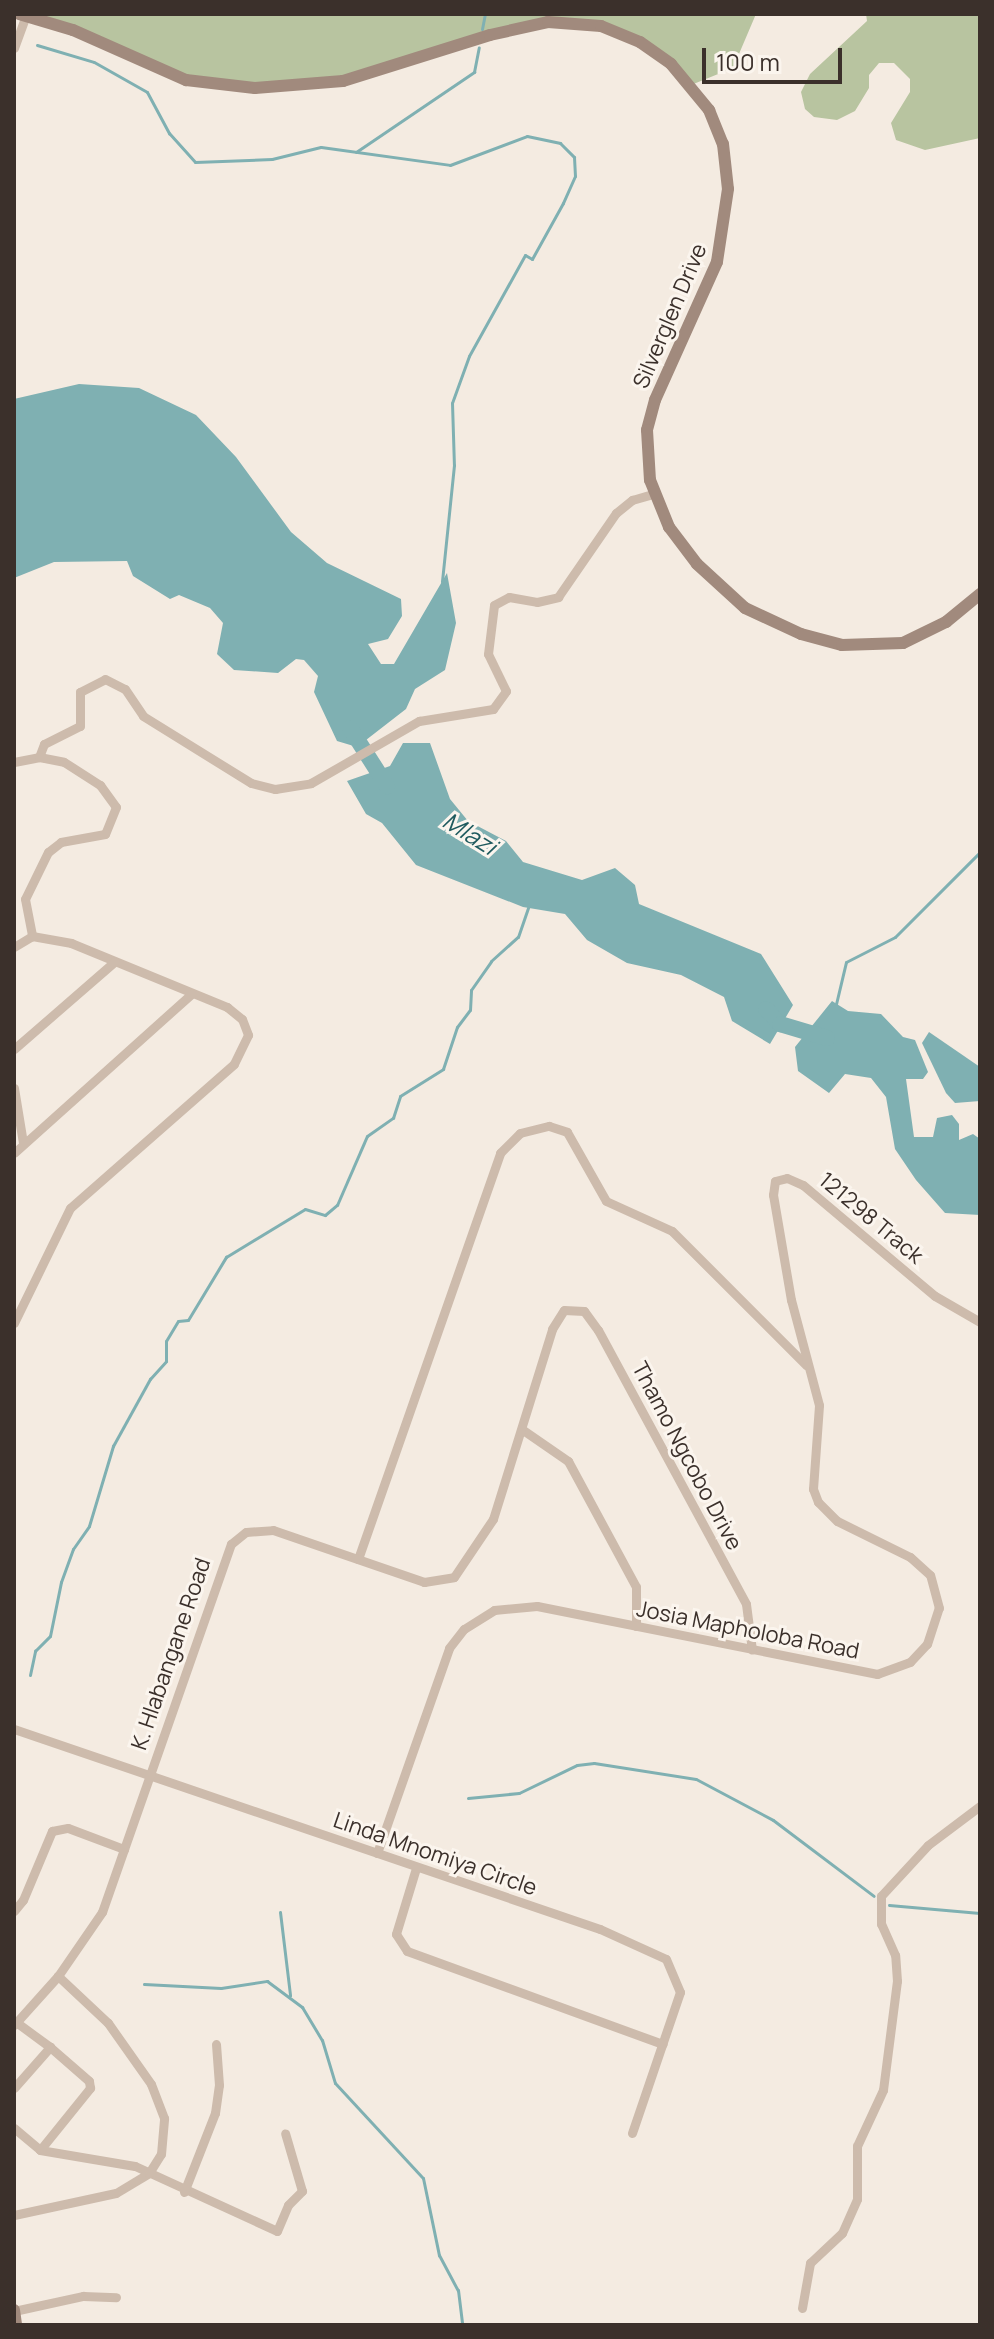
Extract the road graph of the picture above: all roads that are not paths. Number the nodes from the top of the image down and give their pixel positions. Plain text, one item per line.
1 (22, 15) edge
2 (14, 48) edge
3 (653, 494) junction
4 (980, 594) edge
5 (39, 757) junction
6 (14, 762) edge
7 (32, 936) junction
8 (14, 947) edge
9 (114, 962) junction
10 (191, 994) junction
11 (14, 1049) edge
12 (14, 1088) edge
13 (23, 1143) junction
14 (14, 1153) edge
15 (14, 1293) edge
16 (26, 1298) junction
17 (560, 1313) joint
18 (980, 1322) edge
19 (14, 1323) edge
20 (808, 1368) junction
21 (523, 1430) junction
22 (358, 1559) junction
23 (636, 1626) junction
24 (752, 1650) junction
25 (14, 1729) edge
26 (149, 1775) junction
27 (980, 1806) edge
28 (124, 1849) junction
29 (377, 1853) junction
30 (416, 1868) junction
31 (14, 1911) edge
32 (58, 1976) junction
33 (15, 2024) edge
34 (216, 2044) dead end
35 (663, 2044) junction
36 (50, 2047) junction
37 (14, 2088) edge
38 (14, 2128) edge
39 (285, 2133) dead end
40 (632, 2133) dead end
41 (40, 2150) junction
42 (149, 2173) junction
43 (184, 2192) junction
44 (14, 2215) edge
45 (116, 2297) dead end
46 (802, 2308) dead end
47 (14, 2310) edge
48 (16, 2325) edge

1 - 2 street
1 - 3 street, Silverglen Drive
3 - 4 street, Silverglen Drive
3 - 5 street
5 - 6 street
5 - 7 street
7 - 8 street
7 - 9 street
9 - 10 street
9 - 11 street
10 - 13 street
10 - 16 street
12 - 13 street
13 - 14 street
15 - 16 street
16 - 19 street
17 - 21 street, K. Hlabangane Road
17 - 24 street, Thamo Ngcobo Drive
18 - 20 street, 121298 Track
20 - 22 street, Josia Mapholoba Road
20 - 24 street, Josia Mapholoba Road
21 - 22 street, K. Hlabangane Road
21 - 23 street
22 - 26 street, K. Hlabangane Road
23 - 24 street, Josia Mapholoba Road
23 - 29 street, Josia Mapholoba Road
25 - 26 street, Linda Mnomiya Circle
26 - 28 street, K. Hlabangane Road
26 - 29 street, Linda Mnomiya Circle
27 - 46 street
28 - 31 street
28 - 32 street, K. Hlabangane Road
29 - 30 street, Linda Mnomiya Circle
30 - 35 street, Linda Mnomiya Circle
30 - 35 street
32 - 33 street, K. Hlabangane Road
32 - 42 street
33 - 36 street
34 - 43 street
35 - 40 street, Linda Mnomiya Circle
36 - 37 street
36 - 41 street
38 - 41 street
39 - 43 street
41 - 42 street
42 - 43 street
42 - 44 street
45 - 47 street
47 - 48 street

